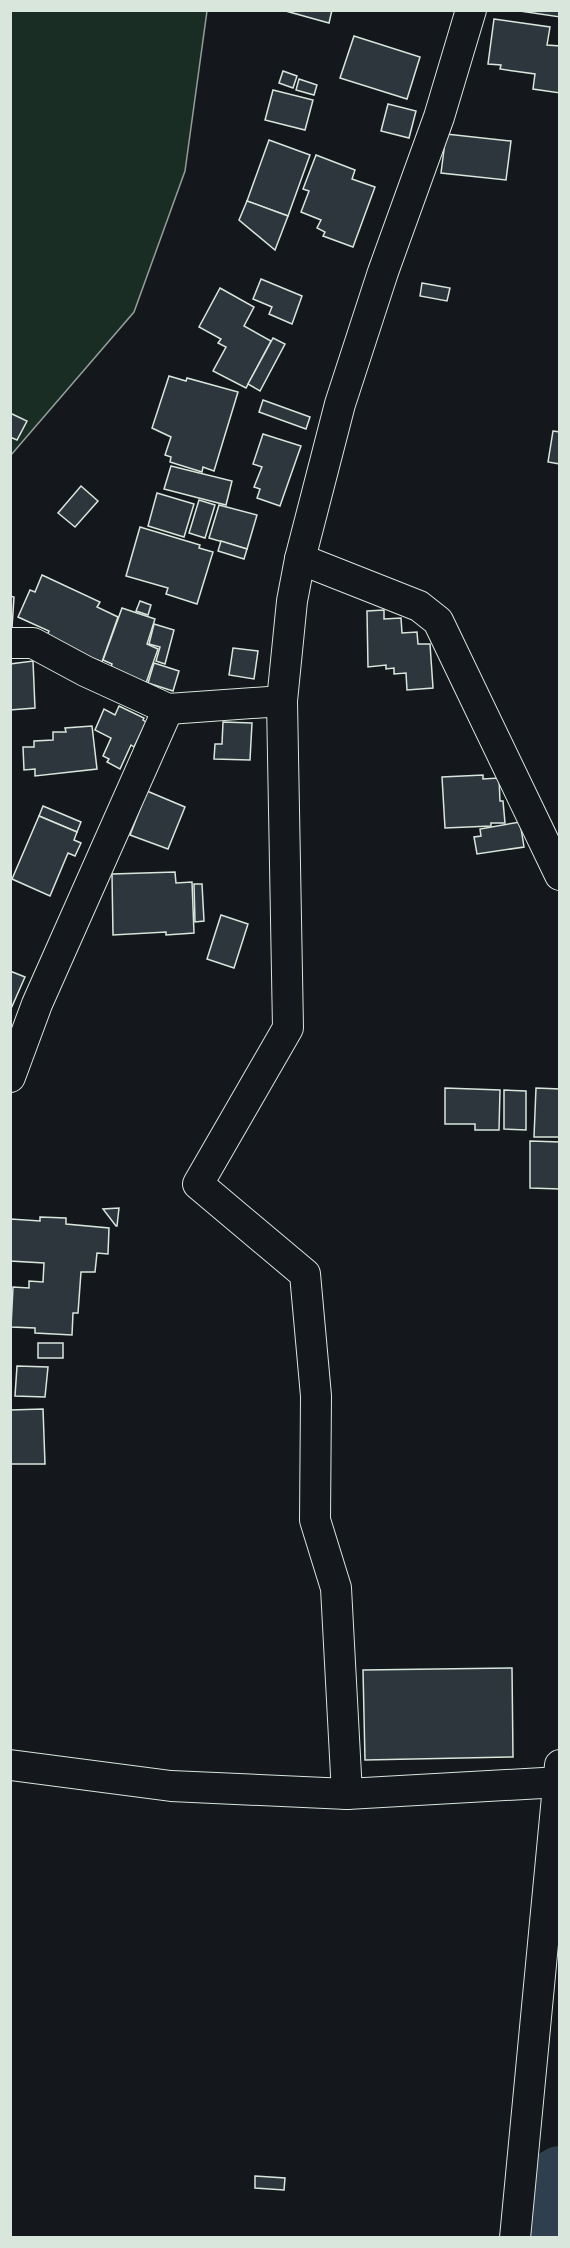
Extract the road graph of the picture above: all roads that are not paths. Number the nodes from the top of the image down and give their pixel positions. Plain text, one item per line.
1 (471, 10) edge
2 (300, 559) junction
3 (10, 643) edge
4 (282, 701) junction
5 (168, 709) junction
6 (560, 875) edge
7 (10, 1077) edge
8 (10, 1765) edge
9 (559, 1776) edge
10 (347, 1794) junction
11 (515, 2238) edge

1 - 2 street
2 - 4 street
2 - 6 street
3 - 5 street
4 - 5 street
4 - 10 street
5 - 7 street
8 - 10 street
9 - 10 street
9 - 11 street

